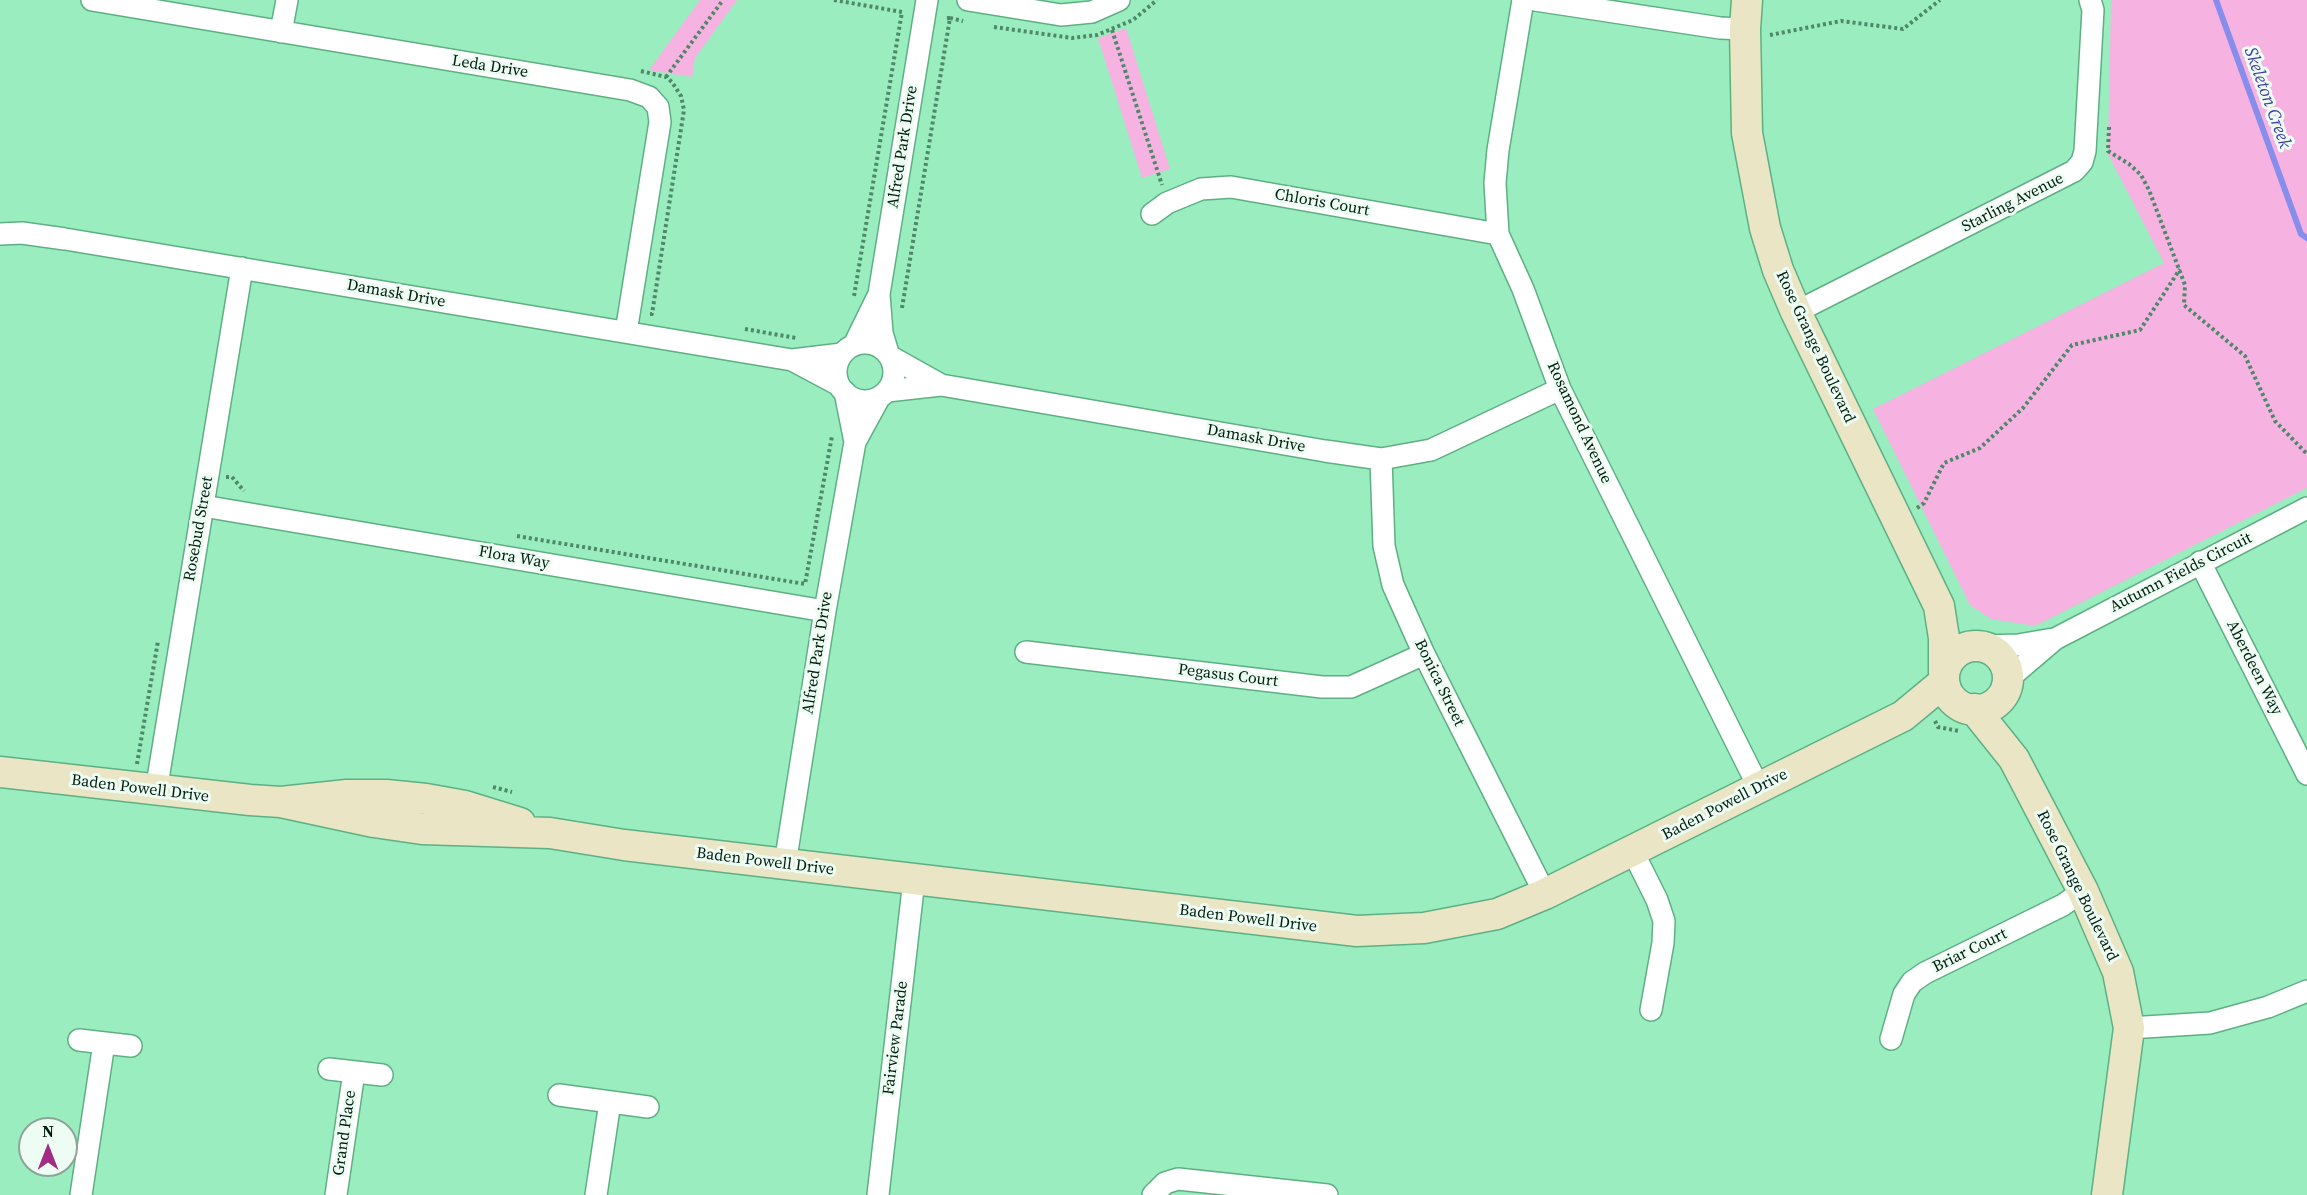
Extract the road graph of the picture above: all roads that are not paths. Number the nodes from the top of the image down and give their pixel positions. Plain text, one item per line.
1 (92, 0) edge
2 (287, 0) edge
3 (927, 0) edge
4 (968, 0) edge
5 (1119, 0) edge
6 (1523, 0) edge
7 (1535, 0) edge
8 (2090, 0) edge
9 (1754, 25) edge
10 (281, 32) junction
11 (1159, 209) road end
12 (0, 234) edge
13 (1498, 234) junction
14 (242, 268) junction
15 (879, 294) junction
16 (1796, 312) junction
17 (626, 332) junction
18 (848, 349) junction
19 (890, 355) junction
20 (792, 360) junction
21 (941, 385) junction
22 (842, 388) junction
23 (1560, 389) junction
24 (883, 394) junction
25 (855, 442) junction
26 (1381, 459) junction
27 (203, 506) junction
28 (2307, 508) edge
29 (2200, 562) junction
30 (1939, 606) junction
31 (825, 611) junction
32 (2055, 639) junction
33 (1980, 646) junction
34 (1026, 652) dead end
35 (1424, 654) junction
36 (1944, 677) junction
37 (2007, 683) junction
38 (1971, 709) junction
39 (1903, 716) junction
40 (2014, 759) junction
41 (2304, 761) edge
42 (0, 772) edge
43 (158, 779) junction
44 (1759, 788) junction
45 (426, 799) junction
46 (281, 802) junction
47 (422, 829) junction
48 (550, 833) junction
49 (1633, 852) junction
50 (785, 864) junction
51 (914, 880) junction
52 (2083, 891) junction
53 (1545, 894) junction
54 (2307, 991) edge
55 (1651, 1010) dead end
56 (2129, 1028) junction
57 (1891, 1039) dead end
58 (79, 1040) dead end
59 (104, 1043) junction
60 (131, 1046) dead end
61 (329, 1069) dead end
62 (354, 1072) junction
63 (382, 1075) dead end
64 (559, 1095) dead end
65 (610, 1102) junction
66 (648, 1107) dead end
67 (81, 1195) edge
68 (336, 1195) edge
69 (596, 1195) edge
70 (878, 1195) edge
71 (1153, 1195) edge
72 (1327, 1195) edge
73 (2107, 1195) edge

1 - 10 street, Leda Drive
2 - 10 street
3 - 15 street, Alfred Park Drive
4 - 5 street
6 - 13 street, Rosamond Avenue
7 - 9 street
8 - 16 street, Starling Avenue
9 - 16 street, Rose Grange Boulevard
10 - 17 street, Leda Drive
11 - 13 street, Chloris Court
12 - 14 street, Damask Drive
13 - 23 street, Rosamond Avenue
14 - 17 street, Damask Drive
14 - 27 street, Rosebud Street
15 - 18 street, Alfred Park Drive
15 - 19 street, Alfred Park Drive
16 - 30 street, Rose Grange Boulevard
17 - 20 street, Damask Drive
18 - 19 street
18 - 20 street, Damask Drive
18 - 22 street
19 - 21 street, Damask Drive
19 - 24 street
20 - 22 street, Damask Drive
21 - 24 street, Damask Drive
21 - 26 street, Damask Drive
22 - 24 street
22 - 25 street, Alfred Park Drive
23 - 26 street, Damask Drive
23 - 44 street, Rosamond Avenue
24 - 25 street, Alfred Park Drive
25 - 31 street, Alfred Park Drive
26 - 35 street, Bonica Street
27 - 31 street, Flora Way
27 - 43 street, Rosebud Street
28 - 29 street, Autumn Fields Circuit
29 - 32 street, Autumn Fields Circuit
29 - 41 street, Aberdeen Way
30 - 33 street, Rose Grange Boulevard
30 - 36 street, Rose Grange Boulevard
31 - 50 street, Alfred Park Drive
32 - 33 street, Autumn Fields Circuit
32 - 37 street, Autumn Fields Circuit
33 - 36 street
33 - 37 street
34 - 35 street, Pegasus Court
35 - 53 street, Bonica Street
36 - 38 street
36 - 39 street, Baden Powell Drive
37 - 38 street
37 - 40 street, Rose Grange Boulevard
38 - 39 street, Baden Powell Drive
38 - 40 street, Rose Grange Boulevard
39 - 44 street, Baden Powell Drive
40 - 52 street, Rose Grange Boulevard
42 - 43 street, Baden Powell Drive
43 - 46 street, Baden Powell Drive
44 - 49 street, Baden Powell Drive
45 - 46 street, Baden Powell Drive
45 - 47 street
45 - 48 street, Baden Powell Drive
46 - 47 street, Baden Powell Drive
47 - 48 street, Baden Powell Drive
48 - 50 street, Baden Powell Drive
49 - 53 street, Baden Powell Drive
49 - 55 street
50 - 51 street, Baden Powell Drive
51 - 53 street, Baden Powell Drive
51 - 70 street, Fairview Parade
52 - 56 street, Rose Grange Boulevard
52 - 57 street, Briar Court
54 - 56 street
56 - 73 street, Rose Grange Boulevard
58 - 59 street
59 - 60 street
59 - 67 street
61 - 62 street, Grand Place
62 - 63 street, Grand Place
62 - 68 street, Grand Place
64 - 65 street
65 - 66 street
65 - 69 street
71 - 72 street

